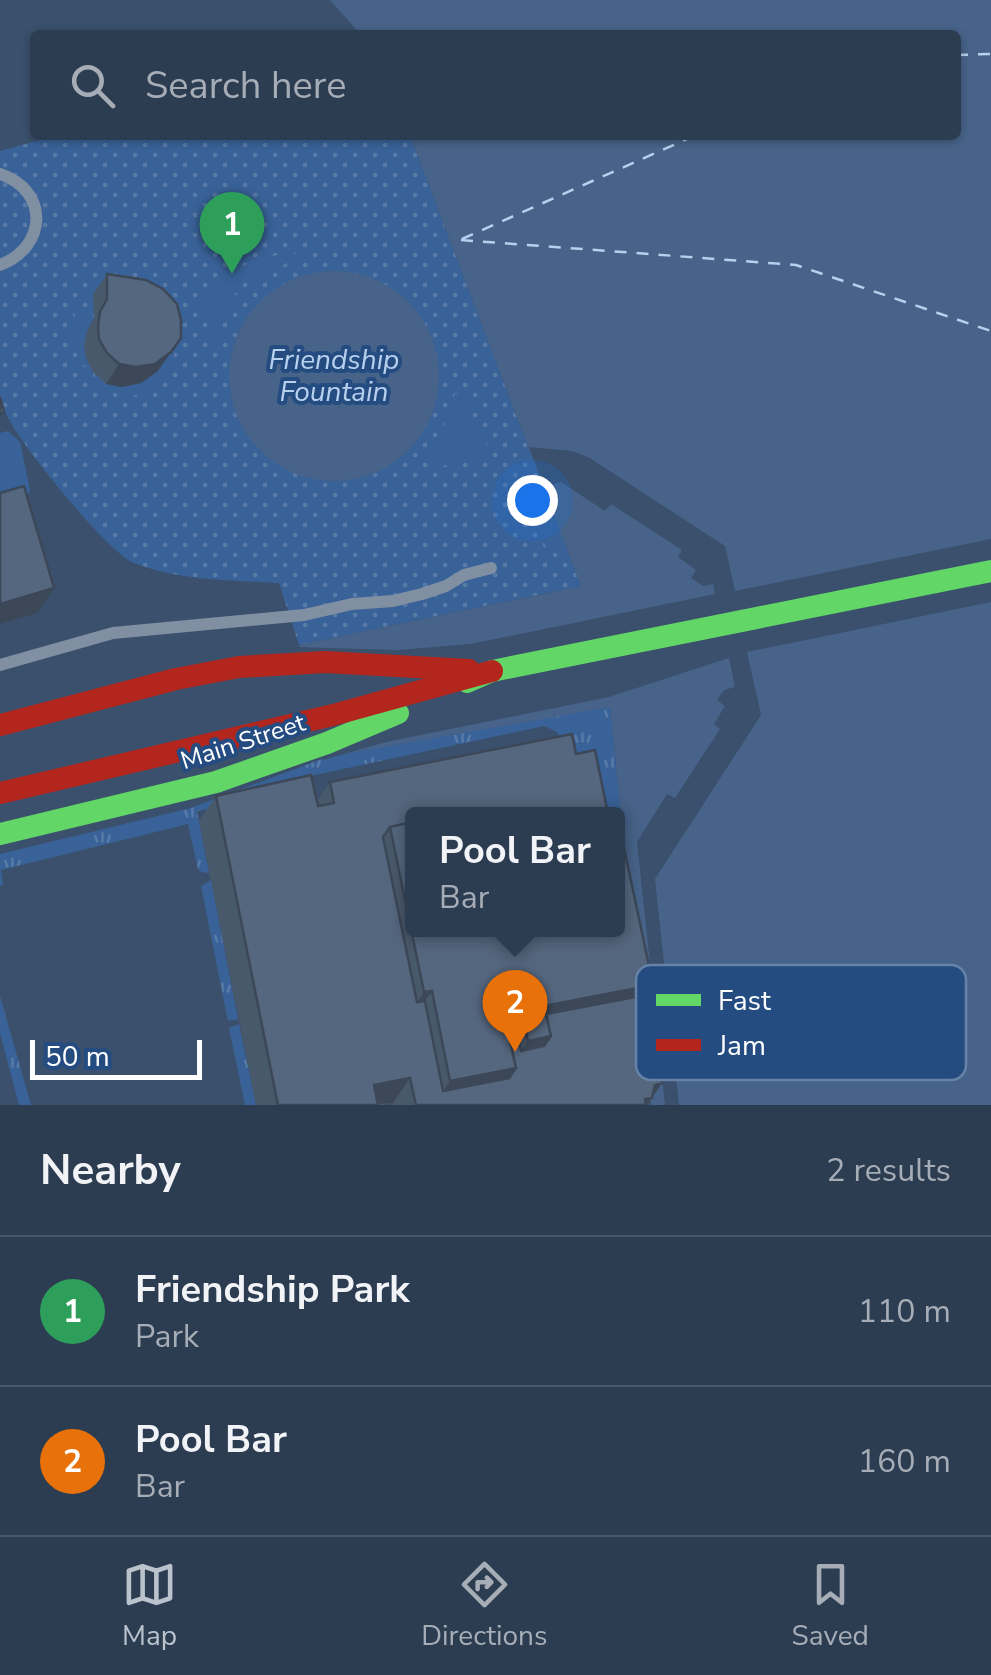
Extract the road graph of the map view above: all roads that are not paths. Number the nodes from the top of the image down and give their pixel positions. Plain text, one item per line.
1 (0, 174) edge
2 (0, 265) edge
3 (491, 568) dead end
4 (991, 571) edge
5 (0, 665) edge
6 (492, 671) junction
7 (347, 689) dead end
8 (0, 725) edge
9 (0, 793) edge
10 (0, 834) edge

1 - 2 lane
3 - 5 lane
4 - 6 main road, Main Street
6 - 7 main road
6 - 8 main road, Main Street
6 - 9 main road
6 - 10 main road, Main Street

